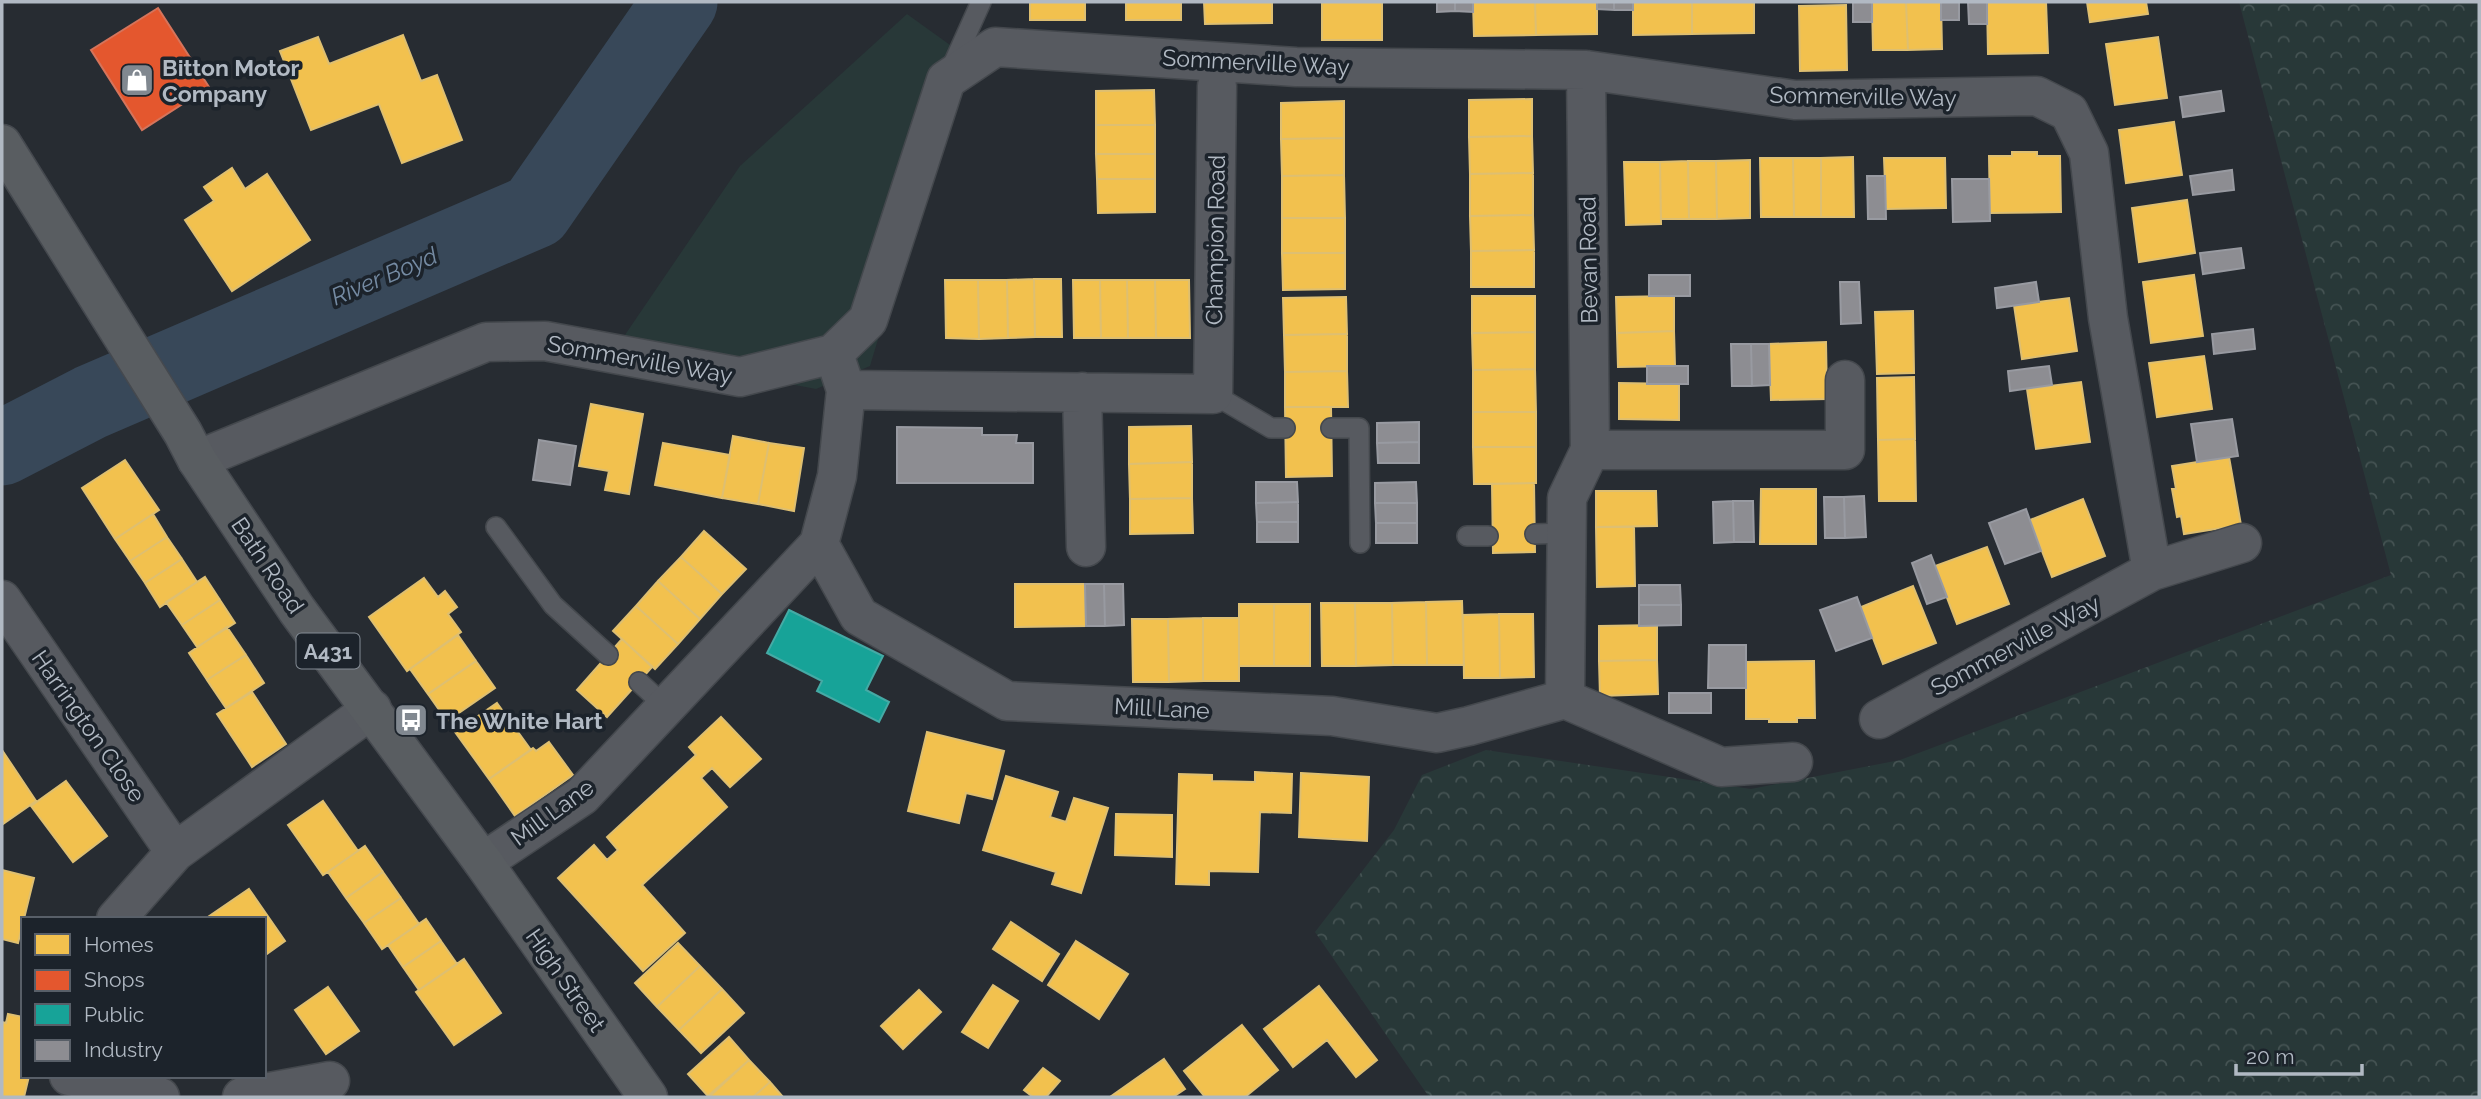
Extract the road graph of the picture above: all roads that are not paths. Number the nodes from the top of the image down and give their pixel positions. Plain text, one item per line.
1 (981, 2) edge
2 (1586, 70) junction
3 (946, 80) junction
4 (1217, 86) dead end
5 (2, 144) edge
6 (833, 354) junction
7 (1845, 380) dead end
8 (846, 390) junction
9 (1082, 392) junction
10 (1213, 394) junction
11 (1285, 428) dead end
12 (1331, 428) dead end
13 (190, 446) junction
14 (1590, 450) junction
15 (496, 527) dead end
16 (1466, 536) dead end
17 (1488, 536) dead end
18 (1360, 543) dead end
19 (2242, 543) dead end
20 (819, 544) junction
21 (1086, 547) dead end
22 (2152, 571) junction
23 (2, 600) edge
24 (608, 655) dead end
25 (639, 682) dead end
26 (1564, 699) junction
27 (666, 708) junction
28 (372, 709) junction
29 (1879, 719) dead end
30 (1793, 762) dead end
31 (175, 852) junction
32 (483, 862) junction
33 (118, 917) edge
34 (69, 1078) edge
35 (78, 1078) edge
36 (330, 1081) dead end
37 (64, 1097) edge
38 (160, 1097) edge
39 (242, 1097) edge
40 (648, 1097) edge

1 - 3 lane
2 - 3 street, Sommerville Way
2 - 14 street, Bevan Road
2 - 22 street, Sommerville Way
3 - 6 street
4 - 10 street, Champion Road
5 - 13 main road, A431
6 - 8 street, Mill Lane
6 - 13 street, Sommerville Way
7 - 14 street
8 - 9 street
8 - 20 street, Mill Lane
9 - 10 street
9 - 21 street
10 - 11 lane
12 - 18 lane
13 - 28 main road, Bath Road / A431
14 - 26 street, Bevan Road
15 - 24 lane
16 - 17 lane
19 - 22 street, Sommerville Way
20 - 26 street, Mill Lane
20 - 27 street, Mill Lane
22 - 29 street, Sommerville Way
23 - 31 street, Harrington Close
25 - 27 lane
26 - 30 street
27 - 32 street, Mill Lane
28 - 31 street
28 - 32 main road, Bath Road / A431
31 - 33 street
32 - 40 main road, High Street / A431
34 - 37 street
35 - 38 street
36 - 39 street

